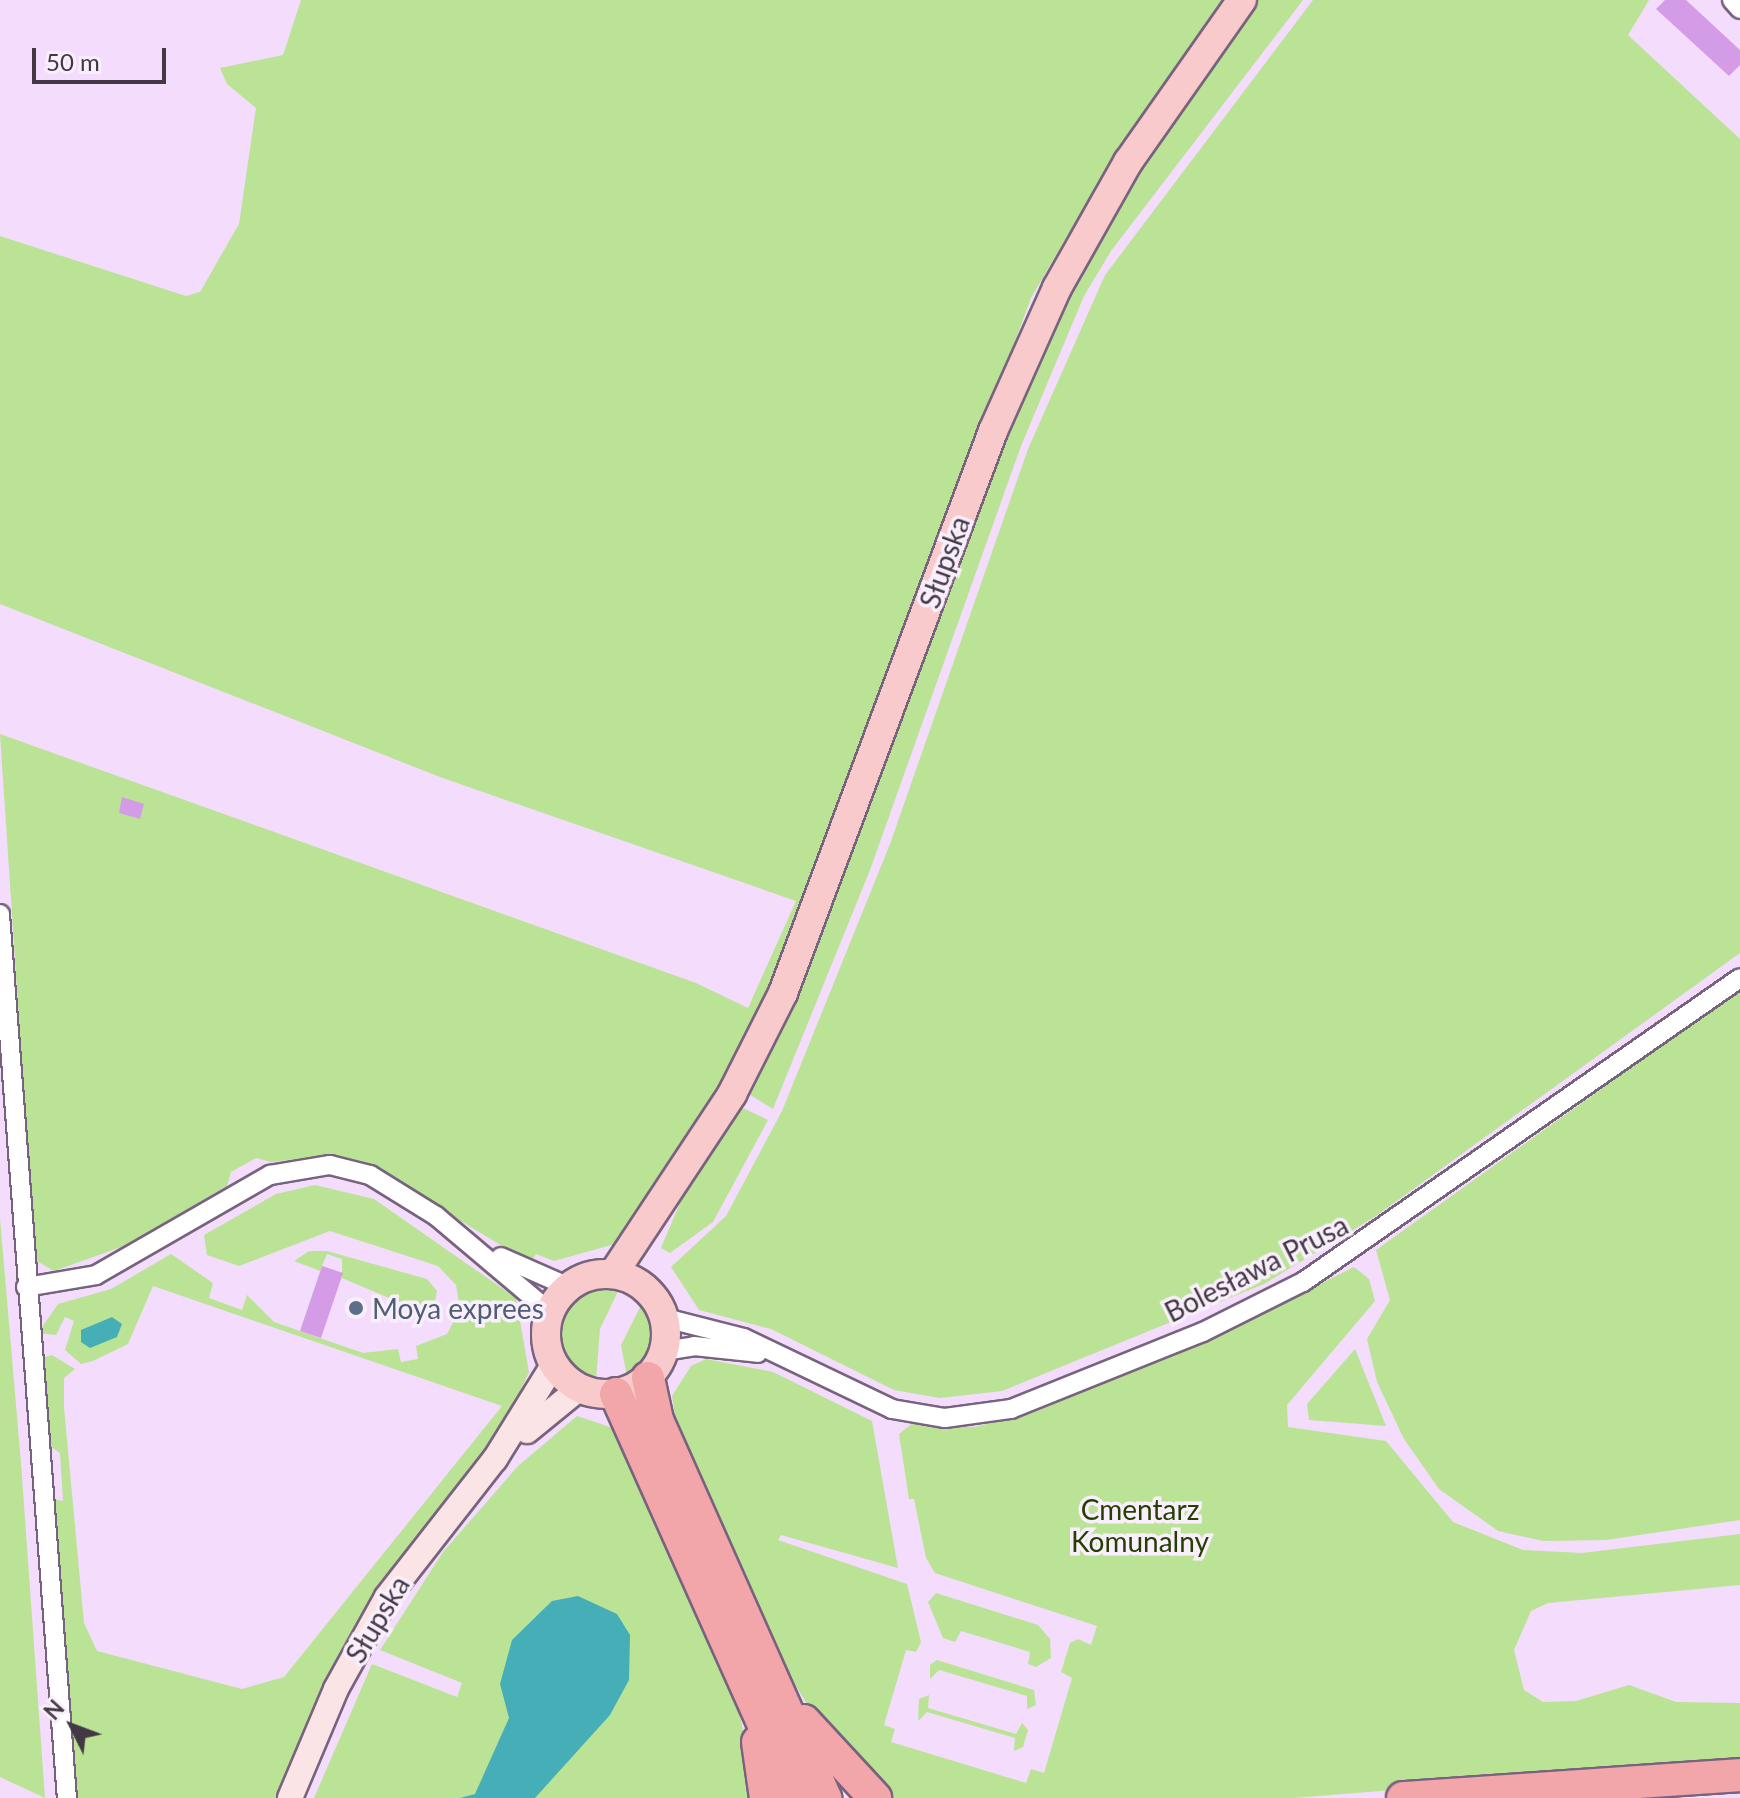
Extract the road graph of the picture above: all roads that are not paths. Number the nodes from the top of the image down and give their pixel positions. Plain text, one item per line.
1 (1242, 0) edge
2 (1732, 0) edge
3 (1740, 9) edge
4 (0, 914) edge
5 (1740, 978) edge
6 (697, 1151) junction
7 (477, 1245) junction
8 (613, 1274) junction
9 (642, 1285) junction
10 (26, 1287) junction
11 (569, 1287) junction
12 (550, 1312) junction
13 (665, 1318) junction
14 (788, 1358) junction
15 (554, 1364) junction
16 (656, 1364) junction
17 (580, 1388) junction
18 (616, 1394) junction
19 (495, 1459) junction
20 (742, 1681) junction
21 (778, 1686) junction
22 (1740, 1775) edge
23 (1740, 1784) edge
24 (67, 1798) edge
25 (290, 1798) edge
26 (766, 1798) edge
27 (797, 1798) edge
28 (825, 1798) edge
29 (875, 1798) edge
30 (1403, 1798) edge
31 (1652, 1798) edge

1 - 6 main road, Słupska
2 - 3 street
4 - 10 street
5 - 14 street, Bolesława Prusa
6 - 8 main road, Słupska
6 - 9 main road, Słupska
7 - 10 street
7 - 11 street
7 - 12 street
8 - 9 main road
8 - 11 main road
9 - 13 main road
10 - 24 street
11 - 12 main road
12 - 15 main road
13 - 14 street, Bolesława Prusa
13 - 16 main road
14 - 16 street, Bolesława Prusa
15 - 17 main road
15 - 19 main road, Słupska
16 - 18 main road
16 - 21 highway
17 - 18 main road
17 - 19 main road, Słupska
18 - 20 highway
19 - 25 main road, Słupska
20 - 26 highway
20 - 27 highway
21 - 28 highway
21 - 29 highway
22 - 30 highway
23 - 31 highway

